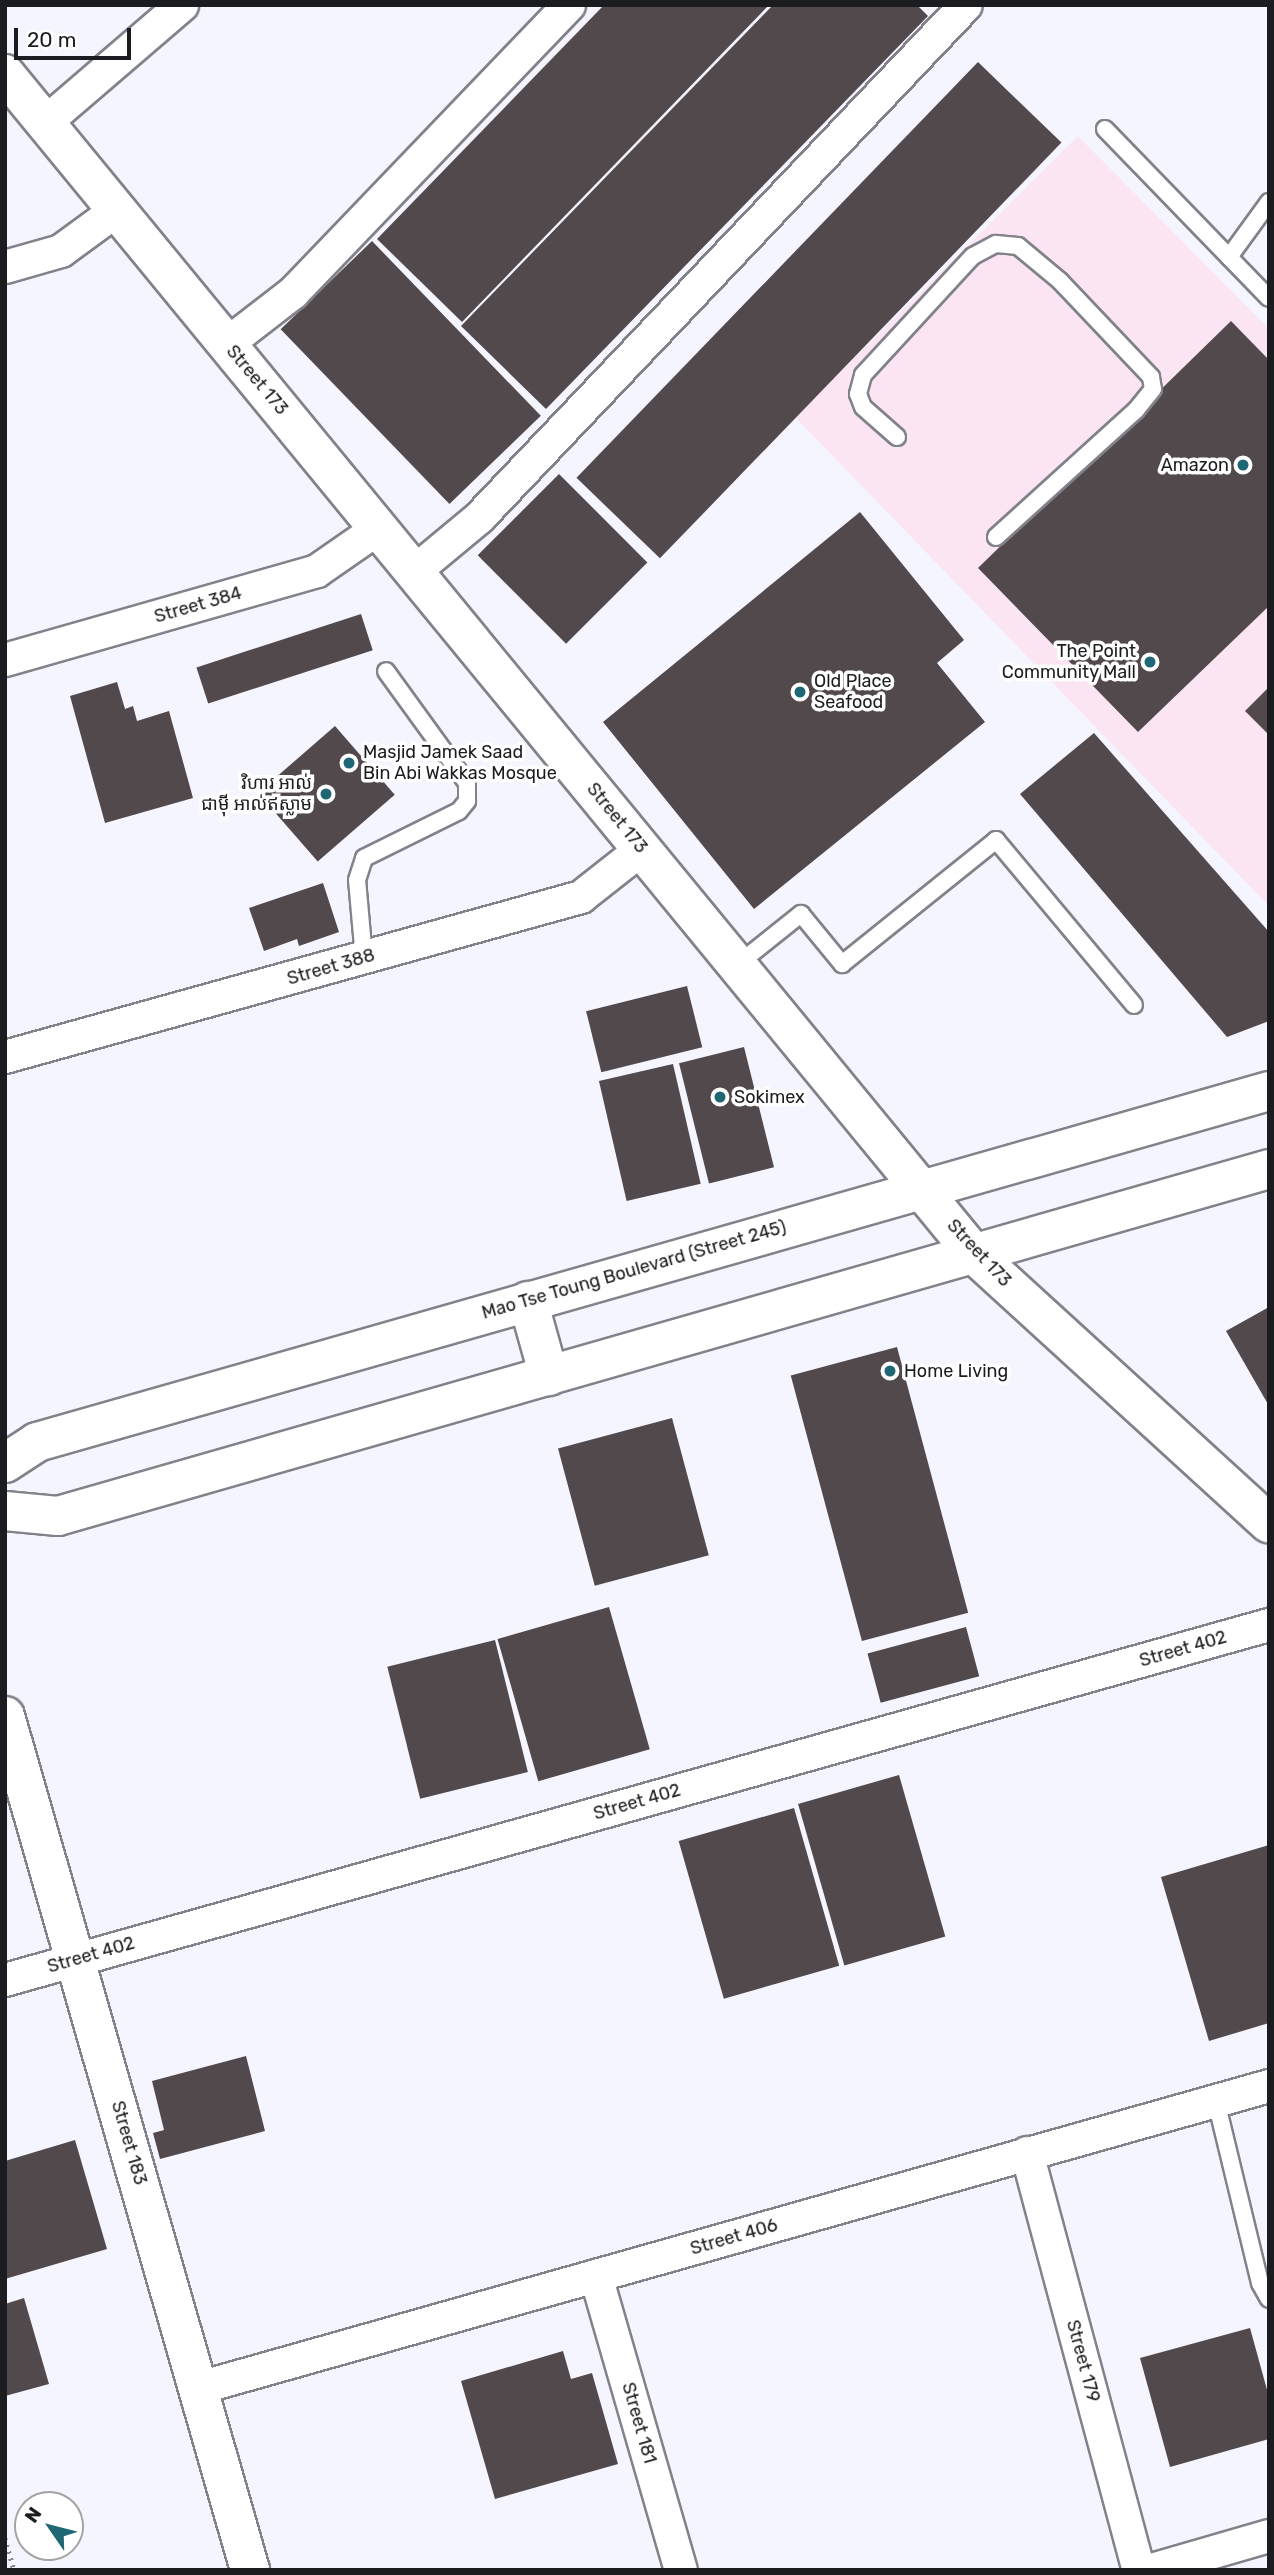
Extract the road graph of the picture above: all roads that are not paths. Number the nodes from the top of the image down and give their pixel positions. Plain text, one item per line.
1 (182, 5) edge
2 (569, 5) edge
3 (966, 5) edge
4 (5, 74) edge
5 (46, 123) junction
6 (1105, 130) dead end
7 (1269, 202) edge
8 (117, 210) junction
9 (1229, 257) junction
10 (5, 267) edge
11 (1269, 298) edge
12 (227, 344) junction
13 (897, 437) dead end
14 (379, 528) junction
15 (996, 537) dead end
16 (414, 572) junction
17 (5, 660) edge
18 (386, 671) dead end
19 (642, 849) junction
20 (364, 958) junction
21 (737, 965) junction
22 (1134, 1005) dead end
23 (5, 1057) edge
24 (1269, 1091) edge
25 (1269, 1169) edge
26 (921, 1188) junction
27 (975, 1255) junction
28 (528, 1301) junction
29 (550, 1376) junction
30 (5, 1463) edge
31 (5, 1511) edge
32 (1269, 1523) edge
33 (1269, 1625) edge
34 (5, 1716) edge
35 (77, 1959) junction
36 (5, 1980) edge
37 (1269, 2086) edge
38 (1216, 2101) junction
39 (1027, 2153) junction
40 (596, 2276) junction
41 (1269, 2299) edge
42 (200, 2388) junction
43 (1269, 2536) edge
44 (250, 2570) edge
45 (681, 2570) edge
46 (1139, 2570) edge
47 (1152, 2570) edge

1 - 5 street
2 - 12 street
3 - 16 street
4 - 5 street, Street 173
5 - 8 street, Street 173
6 - 9 lane
7 - 9 lane
8 - 10 street
8 - 12 street, Street 173
9 - 11 lane
12 - 14 street, Street 173
13 - 15 lane
14 - 16 street, Street 173
14 - 17 street, Street 384
16 - 19 street, Street 173
18 - 20 lane
19 - 20 street, Street 388
19 - 21 street, Street 173
20 - 23 street, Street 388
21 - 22 lane
21 - 26 street, Street 173
24 - 26 street, Mao Tse Toung Boulevard (Street 245)
25 - 27 street
26 - 27 street, Street 173
26 - 28 street, Mao Tse Toung Boulevard (Street 245)
27 - 29 street
27 - 32 street, Street 173
28 - 29 street
28 - 30 street, Mao Tse Toung Boulevard (Street 245)
29 - 31 street
33 - 35 street, Street 402
34 - 35 street, Street 183
35 - 36 street, Street 402
35 - 42 street, Street 183
37 - 38 street, Street 406
38 - 39 street, Street 406
38 - 41 lane
39 - 40 street, Street 406
39 - 46 street, Street 179
40 - 42 street, Street 406
40 - 45 street, Street 181
42 - 44 street, Street 183
43 - 47 street

